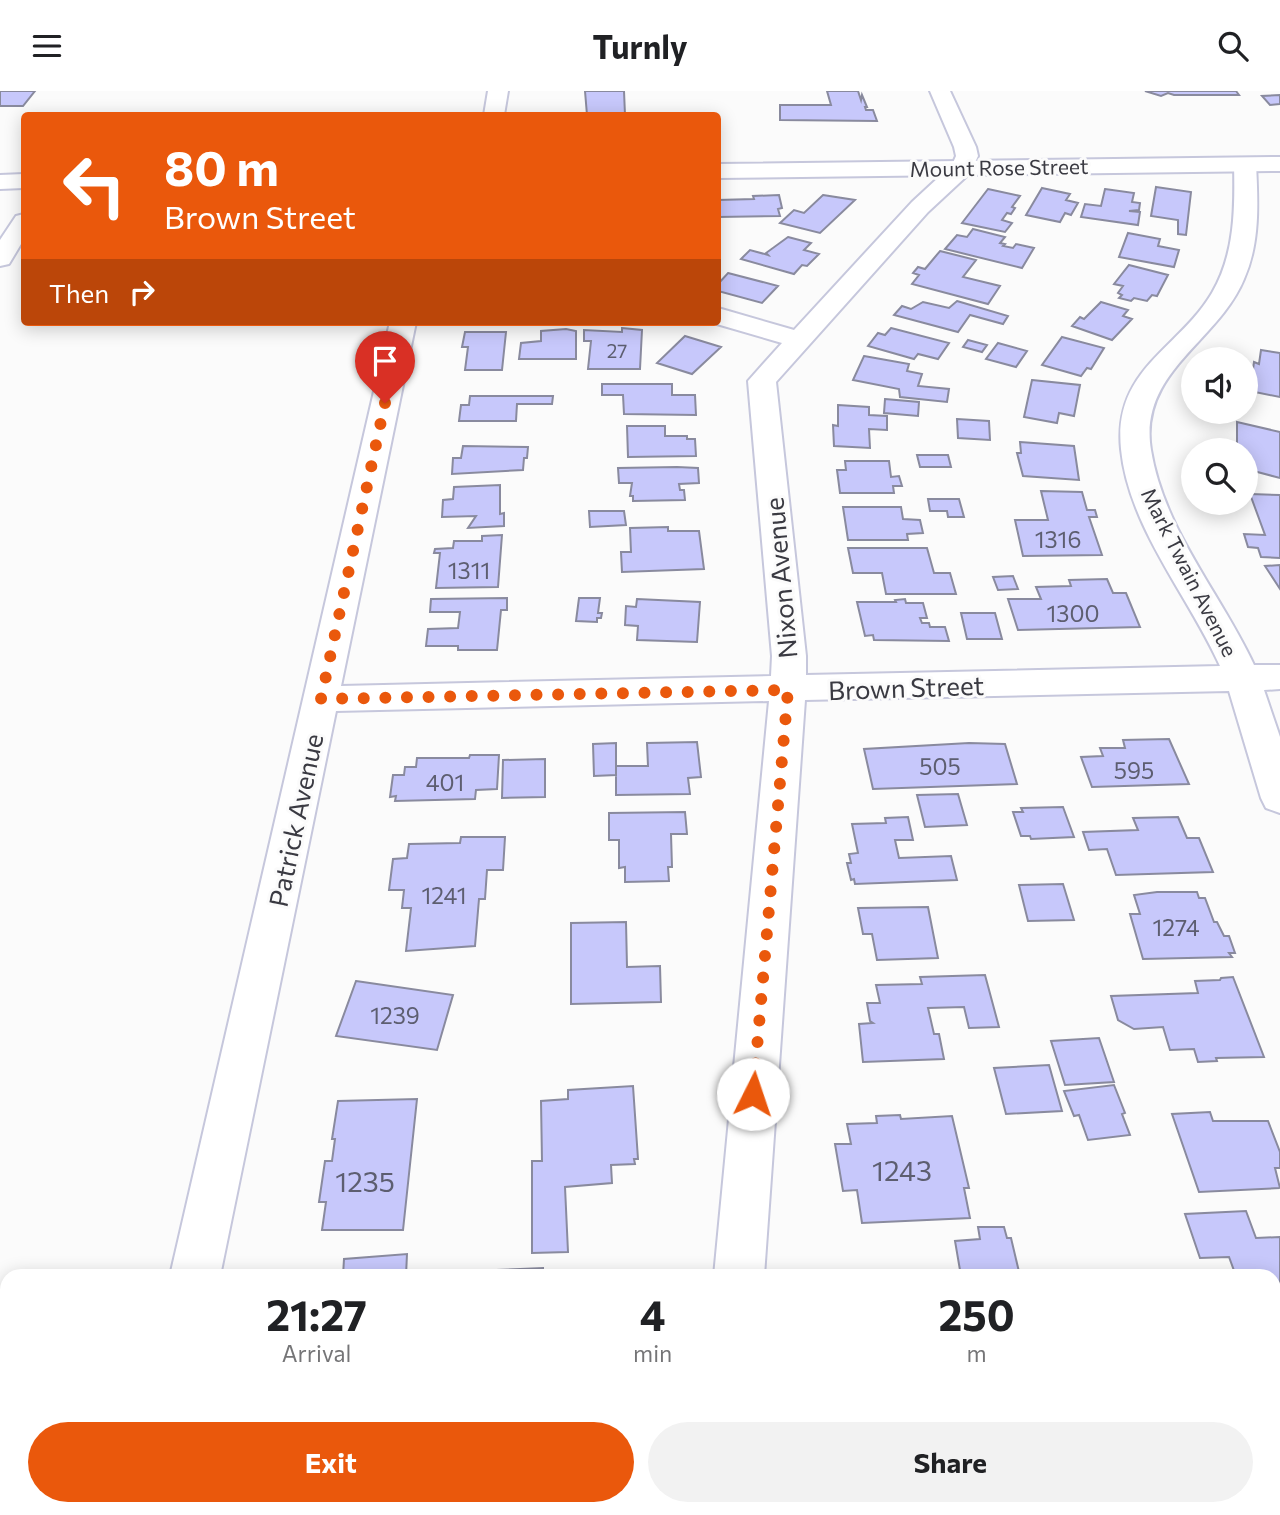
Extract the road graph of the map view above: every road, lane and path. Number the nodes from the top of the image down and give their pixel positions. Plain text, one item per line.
1 (498, 91) edge
2 (940, 91) edge
3 (494, 112) edge
4 (1245, 164) junction
5 (1280, 164) edge
6 (962, 168) junction
7 (721, 171) edge
8 (21, 181) edge
9 (0, 182) edge
10 (21, 226) edge
11 (0, 259) edge
12 (721, 317) edge
13 (402, 326) edge
14 (799, 340) junction
15 (1280, 677) edge
16 (1242, 678) junction
17 (788, 690) junction
18 (321, 699) junction
19 (1280, 798) edge
20 (197, 1269) edge
21 (740, 1269) edge

1 - 3 street
2 - 6 street
4 - 5 street, Mount Rose Street
4 - 6 street, Mount Rose Street
4 - 16 street, Mark Twain Avenue
6 - 7 street, Mount Rose Street
6 - 14 street, Nixon Avenue
8 - 9 street
10 - 11 street
12 - 14 street
13 - 18 street, Patrick Avenue
14 - 17 street, Nixon Avenue
15 - 16 street, Brown Street
16 - 17 street, Brown Street
16 - 19 street, Mark Twain Avenue
17 - 18 street, Brown Street
17 - 21 street, Nixon Avenue
18 - 20 street, Patrick Avenue

